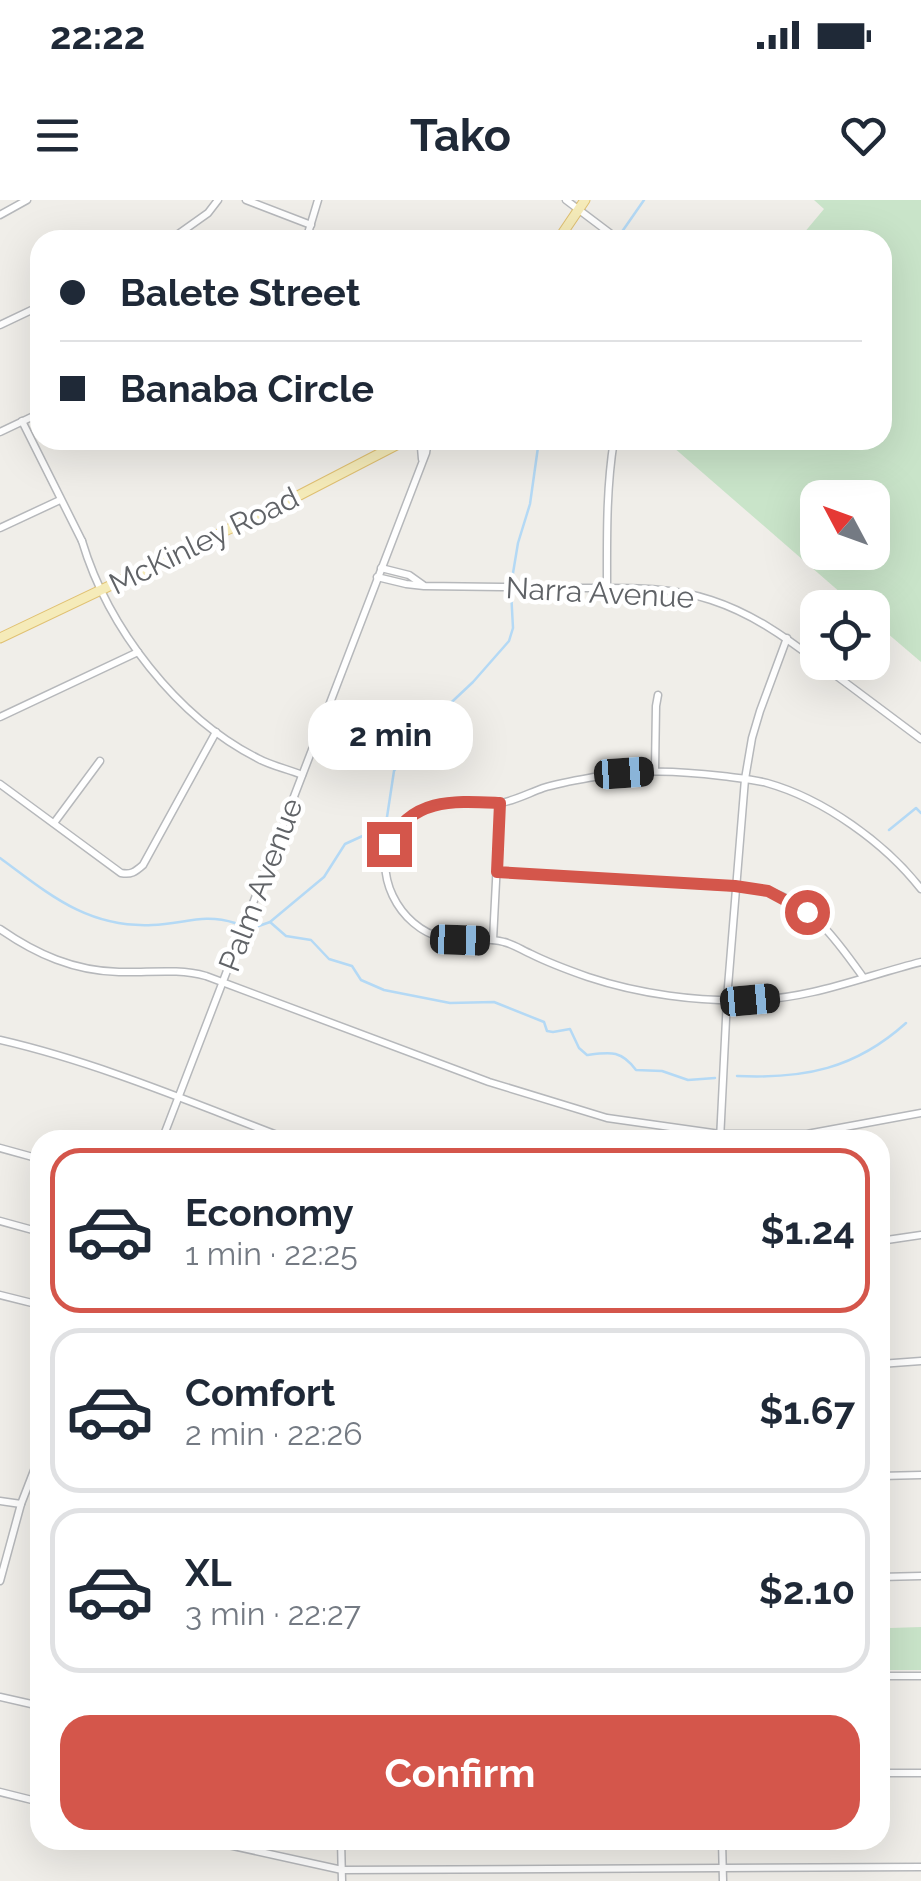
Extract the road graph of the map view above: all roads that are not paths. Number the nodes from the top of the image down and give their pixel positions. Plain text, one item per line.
1 (27, 200) edge
2 (218, 200) edge
3 (246, 200) edge
4 (318, 200) edge
5 (566, 200) edge
6 (582, 205) edge
7 (0, 215) edge
8 (311, 225) junction
9 (184, 230) edge
10 (309, 230) edge
11 (565, 230) edge
12 (608, 230) edge
13 (30, 311) edge
14 (0, 325) edge
15 (30, 418) edge
16 (22, 422) junction
17 (0, 432) edge
18 (30, 438) edge
19 (36, 450) edge
20 (390, 450) edge
21 (421, 450) edge
22 (426, 450) edge
23 (613, 450) edge
24 (422, 460) junction
25 (60, 500) junction
26 (0, 528) edge
27 (380, 568) junction
28 (377, 577) junction
29 (424, 586) junction
30 (607, 588) junction
31 (102, 590) junction
32 (0, 638) edge
33 (787, 638) junction
34 (800, 648) edge
35 (138, 652) junction
36 (842, 680) edge
37 (658, 695) dead end
38 (0, 717) edge
39 (216, 732) junction
40 (921, 738) edge
41 (100, 761) dead end
42 (655, 770) junction
43 (302, 774) junction
44 (745, 779) junction
45 (0, 784) edge
46 (500, 803) junction
47 (54, 823) junction
48 (497, 872) junction
49 (735, 886) junction
50 (921, 888) edge
51 (0, 929) edge
52 (493, 940) junction
53 (921, 962) edge
54 (863, 977) junction
55 (224, 982) junction
56 (727, 999) junction
57 (0, 1040) edge
58 (178, 1096) junction
59 (921, 1114) edge
60 (166, 1130) edge
61 (265, 1130) edge
62 (679, 1130) edge
63 (720, 1130) edge
64 (830, 1130) edge
65 (0, 1148) edge
66 (30, 1156) edge
67 (0, 1221) edge
68 (30, 1229) edge
69 (921, 1234) edge
70 (890, 1239) edge
71 (0, 1295) edge
72 (30, 1302) edge
73 (921, 1360) edge
74 (890, 1363) edge
75 (921, 1475) edge
76 (890, 1476) edge
77 (30, 1480) edge
78 (0, 1501) edge
79 (21, 1504) junction
80 (921, 1576) edge
81 (890, 1577) edge
82 (0, 1580) edge
83 (890, 1676) edge
84 (921, 1676) edge
85 (0, 1696) edge
86 (30, 1704) edge
87 (890, 1773) edge
88 (921, 1774) edge
89 (0, 1792) edge
90 (30, 1800) edge
91 (251, 1850) edge
92 (341, 1850) edge
93 (722, 1850) edge
94 (921, 1866) edge
95 (722, 1867) junction
96 (342, 1870) junction
97 (342, 1881) edge
98 (723, 1881) edge

1 - 7 street
2 - 9 street
3 - 8 street
4 - 8 street
5 - 6 street
6 - 11 main road
6 - 12 street
8 - 10 street
13 - 14 street
15 - 16 street
16 - 17 street
16 - 18 street
19 - 25 street
20 - 31 main road, McKinley Road
21 - 24 street
22 - 24 street, Palm Avenue
23 - 30 street
24 - 27 street, Palm Avenue
25 - 26 street
25 - 31 street
27 - 28 street, Palm Avenue
27 - 29 street, Narra Avenue
28 - 29 street, Narra Avenue
28 - 43 street, Palm Avenue
29 - 30 street, Narra Avenue
30 - 33 street, Narra Avenue
31 - 32 main road, McKinley Road
31 - 35 street
33 - 34 street, Narra Avenue
33 - 44 street
35 - 38 street
35 - 39 street
36 - 40 street, Narra Avenue
37 - 42 street
39 - 43 street
39 - 47 street
41 - 47 street
42 - 44 street
42 - 46 street
43 - 55 street, Palm Avenue
44 - 49 street
44 - 50 street
45 - 47 street
46 - 48 street
46 - 52 street
48 - 49 street
48 - 52 street
49 - 54 street
49 - 56 street
51 - 55 street
52 - 56 street
53 - 54 street
54 - 56 street
55 - 58 street, Palm Avenue
55 - 62 street
56 - 63 street
57 - 58 street
58 - 60 street, Palm Avenue
58 - 61 street
59 - 64 street
65 - 66 street
67 - 68 street
69 - 70 street
71 - 72 street
73 - 74 street
75 - 76 street
77 - 79 street
78 - 79 street
79 - 82 street
80 - 81 street
83 - 84 street
85 - 86 street
87 - 88 street
89 - 90 street
91 - 96 street
92 - 96 street
93 - 95 street
94 - 95 street
95 - 96 street
95 - 98 street
96 - 97 street

